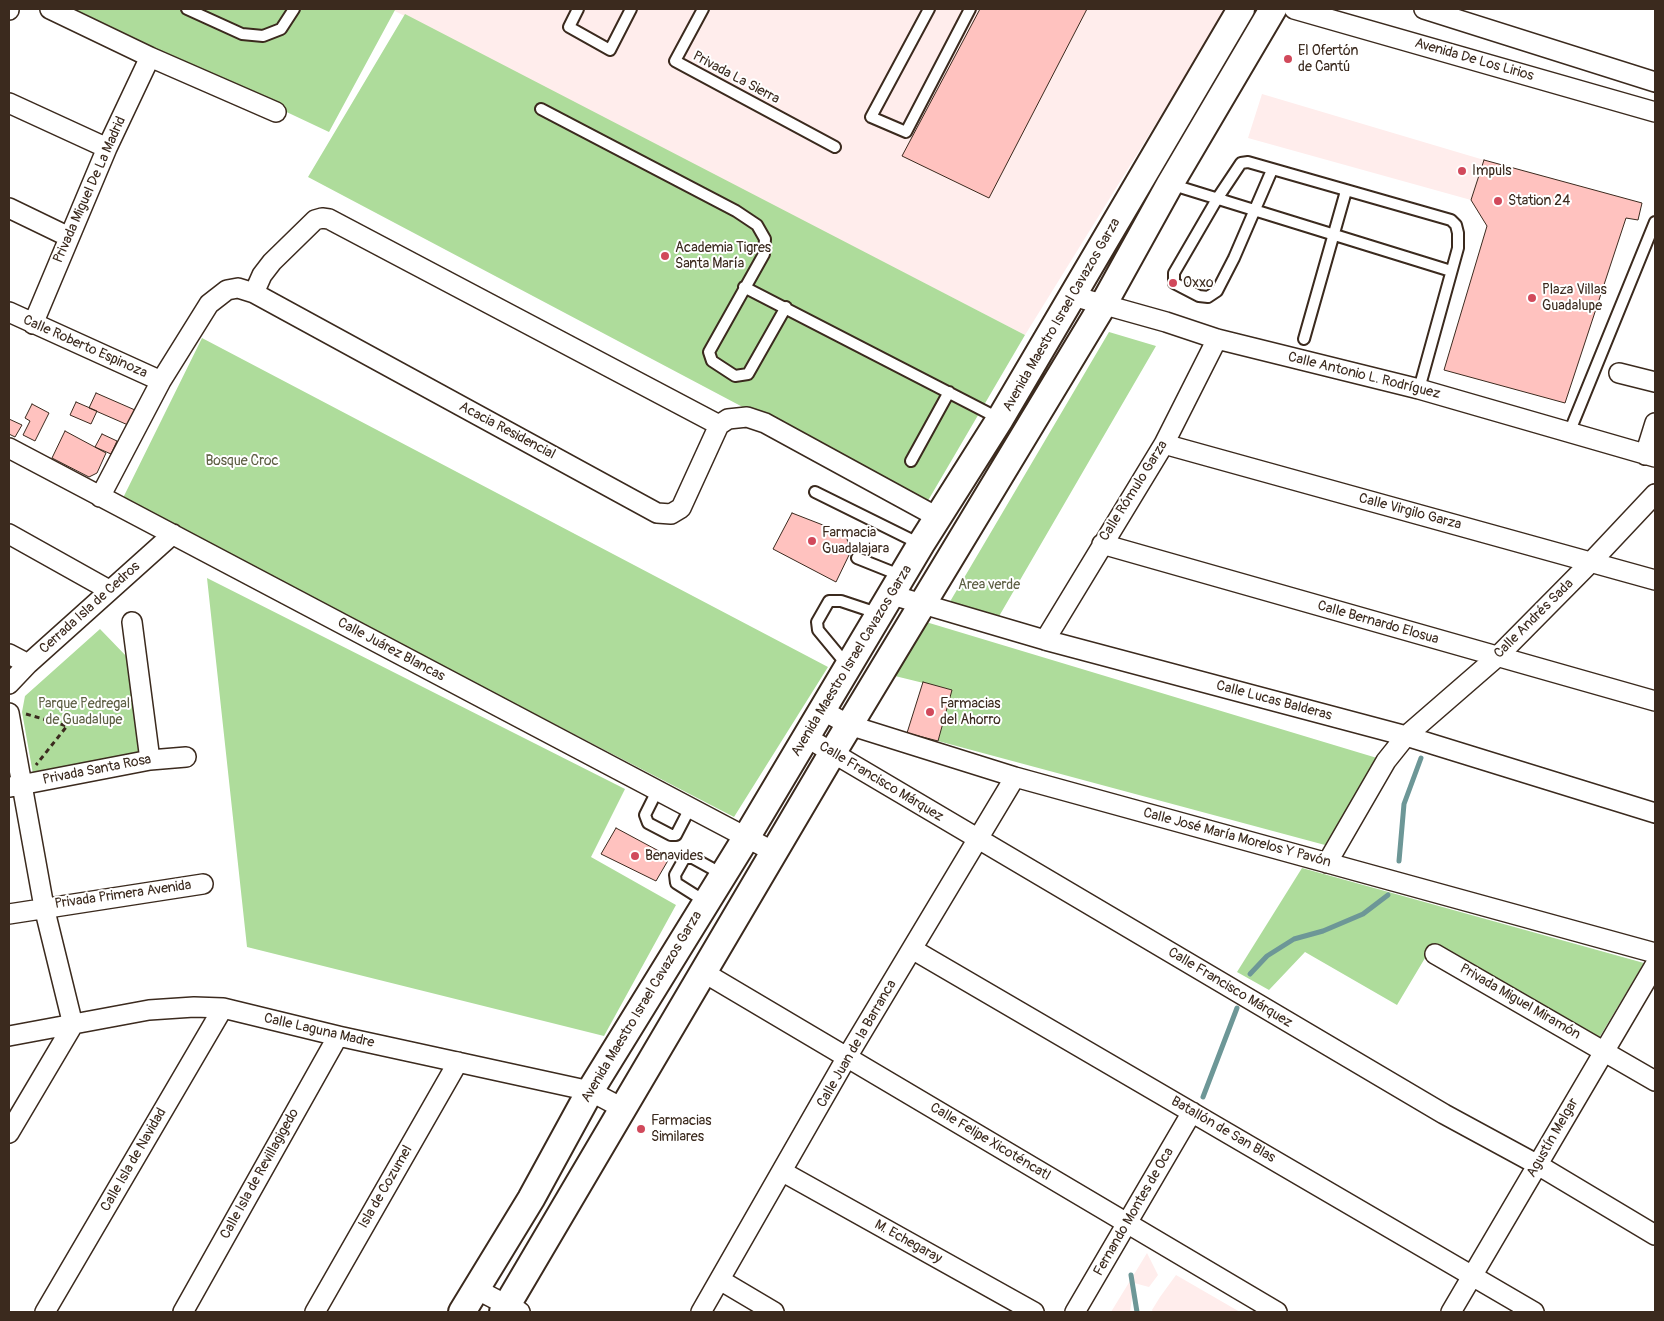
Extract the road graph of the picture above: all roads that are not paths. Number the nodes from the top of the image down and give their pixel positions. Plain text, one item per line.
1 (50, 9) edge
2 (187, 9) edge
3 (294, 9) edge
4 (578, 9) edge
5 (631, 9) edge
6 (703, 9) edge
7 (928, 9) edge
8 (970, 9) edge
9 (1241, 9) edge
10 (1273, 9) edge
11 (1294, 9) edge
12 (1424, 9) edge
13 (150, 57) junction
14 (1647, 79) edge
15 (9, 103) edge
16 (1629, 104) junction
17 (541, 109) dead end
18 (276, 112) dead end
19 (1655, 112) edge
20 (836, 147) dead end
21 (107, 148) junction
22 (1272, 170) junction
23 (1170, 184) junction
24 (1346, 191) junction
25 (1217, 199) junction
26 (9, 208) edge
27 (1255, 210) junction
28 (1655, 222) edge
29 (1335, 235) junction
30 (69, 237) junction
31 (1451, 271) junction
32 (744, 287) junction
33 (254, 293) junction
34 (1073, 296) junction
35 (1103, 305) junction
36 (786, 307) junction
37 (9, 312) edge
38 (33, 324) junction
39 (1304, 339) dead end
40 (1217, 340) junction
41 (1619, 373) dead end
42 (161, 381) junction
43 (1655, 382) edge
44 (1419, 389) junction
45 (949, 392) junction
46 (1000, 419) junction
47 (1655, 423) edge
48 (719, 425) junction
49 (1569, 432) junction
50 (1164, 444) junction
51 (9, 448) edge
52 (1650, 456) edge
53 (911, 462) dead end
54 (815, 492) dead end
55 (1655, 494) edge
56 (100, 497) junction
57 (939, 518) junction
58 (9, 534) edge
59 (173, 534) junction
60 (921, 544) junction
61 (1102, 544) junction
62 (857, 558) dead end
63 (1592, 561) junction
64 (1655, 580) edge
65 (109, 590) junction
66 (892, 595) junction
67 (923, 606) junction
68 (132, 622) dead end
69 (1045, 640) junction
70 (9, 654) edge
71 (1497, 657) junction
72 (28, 664) junction
73 (848, 667) junction
74 (9, 684) edge
75 (1655, 701) edge
76 (822, 710) junction
77 (13, 712) edge
78 (850, 725) junction
79 (1406, 736) junction
80 (806, 737) junction
81 (833, 752) junction
82 (186, 757) dead end
83 (150, 760) junction
84 (1016, 777) junction
85 (15, 786) edge
86 (657, 790) junction
87 (690, 808) junction
88 (1655, 813) edge
89 (746, 838) junction
90 (979, 840) junction
91 (774, 852) junction
92 (1327, 864) junction
93 (723, 874) junction
94 (203, 884) dead end
95 (706, 902) junction
96 (44, 907) junction
97 (9, 914) edge
98 (912, 949) junction
99 (1655, 953) edge
100 (1435, 954) dead end
101 (1655, 965) edge
102 (704, 972) junction
103 (223, 1008) junction
104 (73, 1025) junction
105 (9, 1036) edge
106 (338, 1036) junction
107 (1604, 1051) junction
108 (847, 1057) junction
109 (458, 1062) junction
110 (1655, 1081) edge
111 (590, 1091) junction
112 (624, 1109) junction
113 (1192, 1112) junction
114 (9, 1133) edge
115 (1538, 1165) junction
116 (783, 1172) junction
117 (1128, 1224) junction
118 (1655, 1235) edge
119 (1472, 1277) junction
120 (720, 1280) junction
121 (476, 1289) junction
122 (510, 1310) edge
123 (45, 1312) edge
124 (183, 1312) edge
125 (315, 1312) edge
126 (462, 1312) edge
127 (701, 1312) edge
128 (774, 1312) edge
129 (1034, 1312) edge
130 (1075, 1312) edge
131 (1277, 1312) edge
132 (1451, 1312) edge
133 (1534, 1312) edge

1 - 13 street
2 - 3 lane
4 - 5 lane
6 - 20 lane, Privada La Sierra
7 - 8 lane
9 - 34 main road, Avenida Maestro Israel Cavazos Garza
10 - 23 main road, Avenida Maestro Israel Cavazos Garza
11 - 16 street, Avenida De Los Lirios
12 - 14 street
13 - 18 street
13 - 21 street, Privada Miguel De La Madrid
14 - 16 street
15 - 21 street
16 - 19 street, Avenida De Los Lirios
17 - 32 lane
21 - 30 street, Privada Miguel De La Madrid
22 - 24 lane
22 - 25 lane
22 - 27 lane
23 - 25 lane
23 - 35 main road, Avenida Maestro Israel Cavazos Garza
24 - 29 lane
24 - 31 lane
25 - 27 lane
25 - 27 lane
26 - 30 street
27 - 29 lane
28 - 49 lane
29 - 31 lane
29 - 39 lane
30 - 38 street, Privada Miguel De La Madrid
31 - 44 lane
32 - 36 lane
32 - 36 lane
33 - 42 street
33 - 48 street
33 - 48 street, Acacia Residencial
34 - 35 street, Calle Antonio L. Rodríguez
34 - 46 main road, Avenida Maestro Israel Cavazos Garza
35 - 40 street, Calle Antonio L. Rodríguez
35 - 67 main road, Avenida Maestro Israel Cavazos Garza
36 - 45 lane
37 - 38 street, Calle Roberto Espinoza
38 - 42 street, Calle Roberto Espinoza
40 - 44 street, Calle Antonio L. Rodríguez
40 - 50 street, Calle Rómulo Garza
41 - 43 street
42 - 56 street
44 - 49 street, Calle Antonio L. Rodríguez
45 - 46 lane
45 - 53 lane
46 - 57 main road, Avenida Maestro Israel Cavazos Garza
47 - 52 street
48 - 57 street
49 - 52 street, Calle Antonio L. Rodríguez
50 - 61 street, Calle Rómulo Garza
50 - 63 street, Calle Virgilo Garza
51 - 56 street, Calle Juárez Blancas
54 - 60 lane
55 - 63 street, Calle Andrés Sada
56 - 59 street, Calle Juárez Blancas
57 - 60 main road, Avenida Maestro Israel Cavazos Garza
58 - 65 street
59 - 65 street, Cerrada Isla de Cedros
59 - 86 street, Calle Juárez Blancas
60 - 66 main road, Avenida Maestro Israel Cavazos Garza
61 - 69 street, Calle Rómulo Garza
61 - 71 street, Calle Bernardo Elosua
62 - 66 lane
63 - 64 street, Calle Virgilo Garza
63 - 71 street, Calle Andrés Sada
65 - 72 street, Cerrada Isla de Cedros
66 - 67 street, Calle Lucas Balderas
66 - 73 main road, Avenida Maestro Israel Cavazos Garza
66 - 73 lane
67 - 69 street, Calle Lucas Balderas
67 - 78 main road, Avenida Maestro Israel Cavazos Garza
68 - 83 street
69 - 79 street, Calle Lucas Balderas
70 - 72 street
71 - 75 street, Calle Bernardo Elosua
71 - 79 street, Calle Andrés Sada
72 - 74 street, Cerrada Isla de Cedros
73 - 76 main road, Avenida Maestro Israel Cavazos Garza
76 - 78 street, Calle José María Morelos Y Pavón
76 - 80 main road, Avenida Maestro Israel Cavazos Garza
77 - 85 street
78 - 81 main road, Avenida Maestro Israel Cavazos Garza
78 - 84 street, Calle José María Morelos Y Pavón
79 - 88 street, Calle Lucas Balderas
79 - 92 street, Calle Andrés Sada
80 - 81 street, Calle Francisco Márquez
80 - 89 main road, Avenida Maestro Israel Cavazos Garza
81 - 90 street, Calle Francisco Márquez
81 - 91 main road, Avenida Maestro Israel Cavazos Garza
82 - 83 street, Privada Santa Rosa
83 - 85 street, Privada Santa Rosa
84 - 90 street, Calle Juan de la Barranca
84 - 92 street, Calle José María Morelos Y Pavón
85 - 96 street
86 - 87 street, Calle Juárez Blancas
86 - 87 lane
87 - 89 street, Calle Juárez Blancas
89 - 91 street, Calle Juárez Blancas
89 - 93 main road, Avenida Maestro Israel Cavazos Garza
90 - 98 street, Calle Juan de la Barranca
90 - 115 street, Calle Francisco Márquez
91 - 102 main road, Avenida Maestro Israel Cavazos Garza
92 - 99 street, Calle José María Morelos Y Pavón
93 - 95 main road, Avenida Maestro Israel Cavazos Garza
93 - 95 lane
94 - 96 street, Privada Primera Avenida
95 - 111 main road, Avenida Maestro Israel Cavazos Garza
96 - 97 street, Privada Primera Avenida
96 - 104 street
98 - 108 street, Calle Juan de la Barranca
98 - 113 street, Batallón de San Blas
100 - 107 street, Privada Miguel Miramón
101 - 107 street, Agustín Melgar
102 - 108 street, Calle Felipe Xicoténcatl
102 - 112 main road, Avenida Maestro Israel Cavazos Garza
103 - 104 street, Calle Laguna Madre
103 - 106 street, Calle Laguna Madre
103 - 123 street, Calle Isla de Navidad
104 - 105 street, Calle Laguna Madre
104 - 114 street
106 - 109 street, Calle Laguna Madre
106 - 124 street, Calle Isla de Revillagigedo
107 - 110 street, Privada Miguel Miramón
107 - 115 street, Agustín Melgar
108 - 116 street, Calle Juan de la Barranca
108 - 117 street, Calle Felipe Xicoténcatl
109 - 111 street, Calle Laguna Madre
109 - 125 street, Isla de Cozumel
111 - 112 street, Calle Laguna Madre
111 - 121 main road, Avenida Maestro Israel Cavazos Garza
112 - 122 main road, Avenida Maestro Israel Cavazos Garza
113 - 117 street, Fernando Montes de Oca
113 - 119 street, Batallón de San Blas
115 - 118 street, Calle Francisco Márquez
115 - 119 street, Agustín Melgar
116 - 120 street, Calle Juan de la Barranca
116 - 129 street, M. Echegaray
117 - 130 street, Fernando Montes de Oca
117 - 131 street, Calle Felipe Xicoténcatl
119 - 132 street, Agustín Melgar
119 - 133 street, Batallón de San Blas
120 - 127 street, Calle Juan de la Barranca
120 - 128 street
121 - 122 street
121 - 126 main road, Avenida Maestro Israel Cavazos Garza

